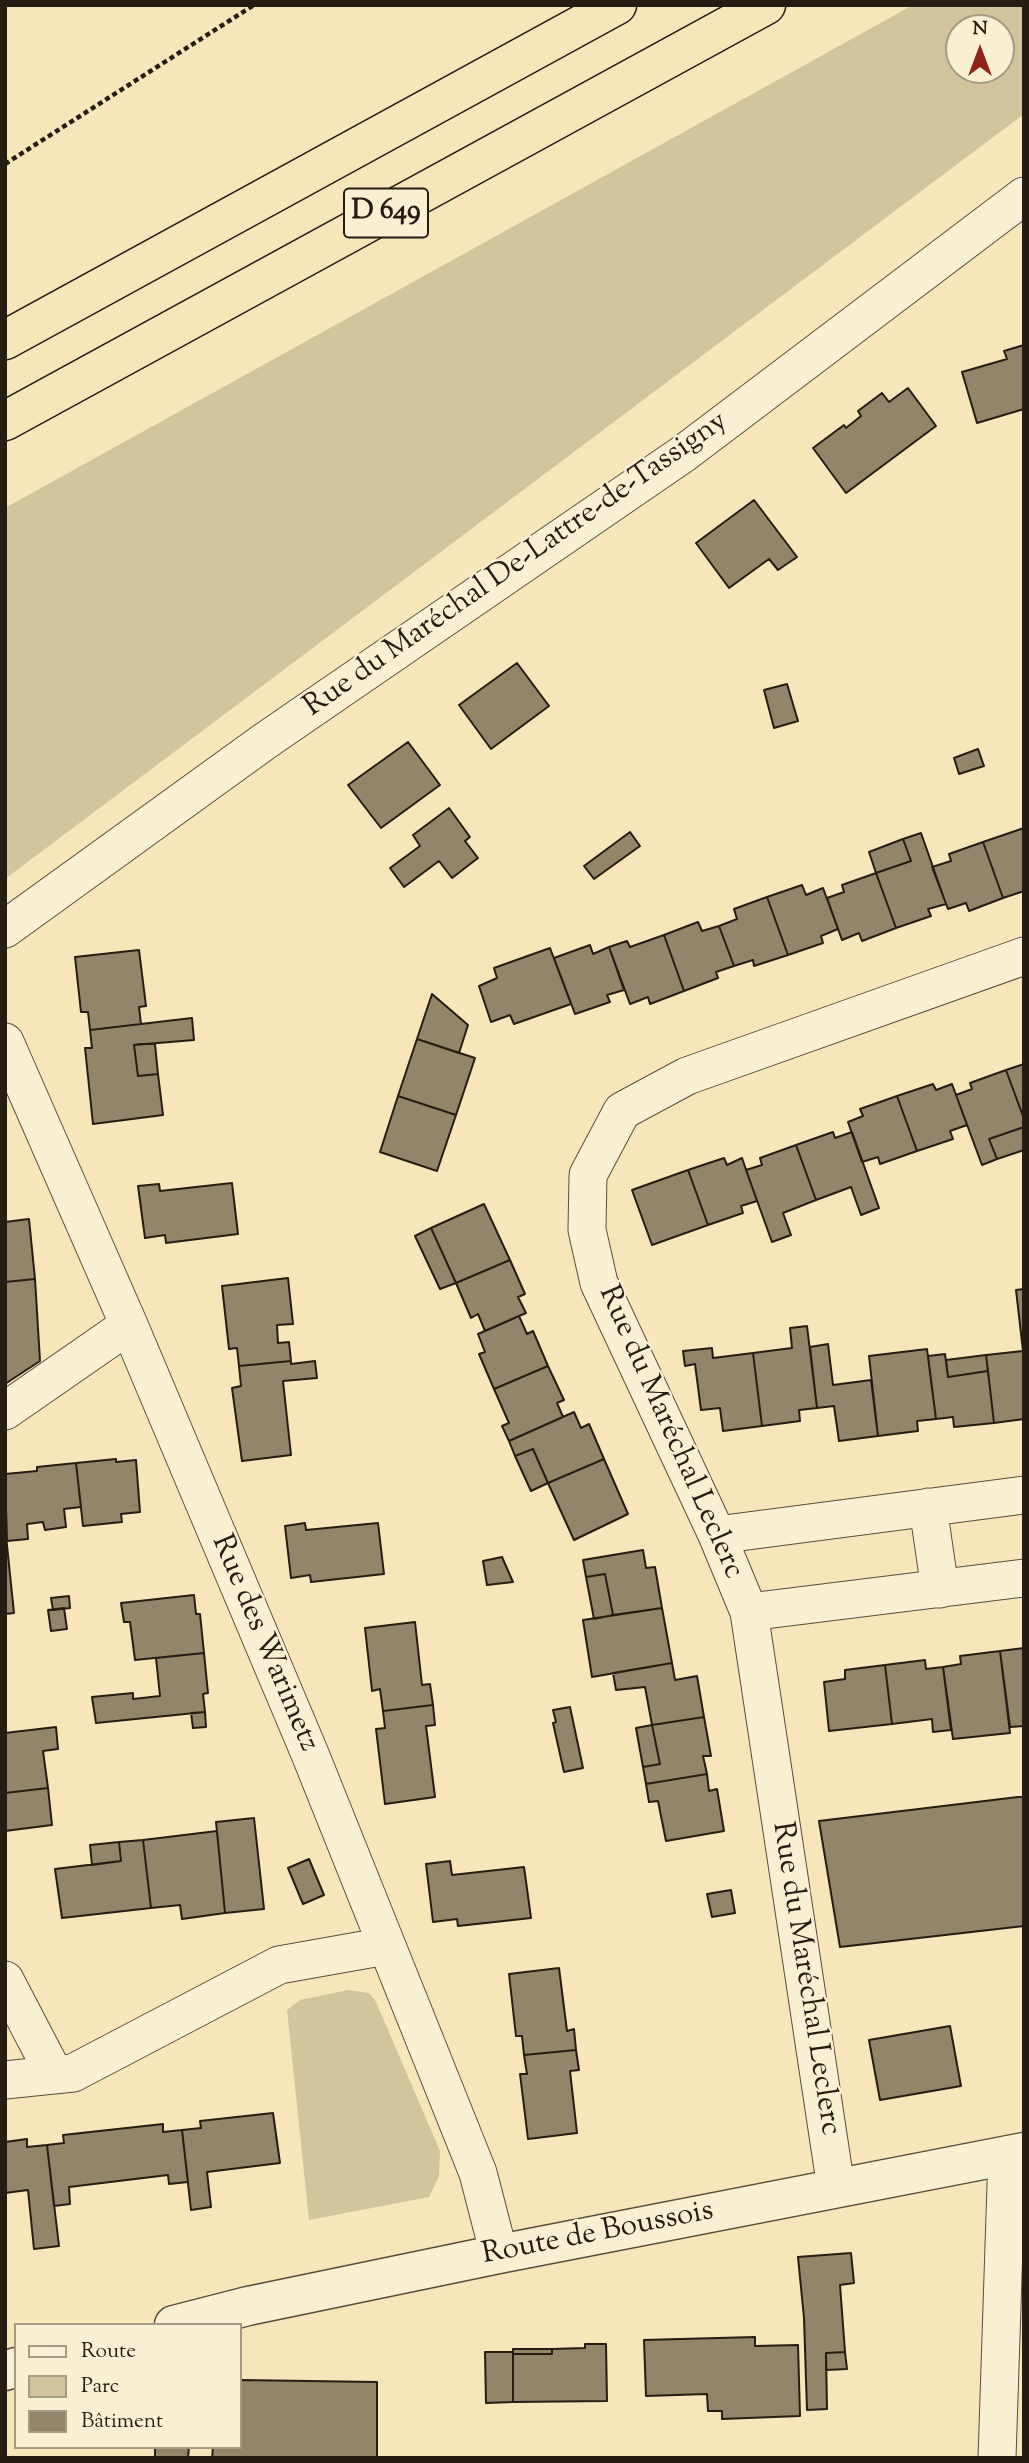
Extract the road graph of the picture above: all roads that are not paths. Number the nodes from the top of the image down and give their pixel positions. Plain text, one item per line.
1 (617, 5) edge
2 (766, 5) edge
3 (1024, 196) edge
4 (5, 340) edge
5 (5, 421) edge
6 (5, 929) edge
7 (1024, 956) edge
8 (5, 1042) edge
9 (129, 1325) junction
10 (5, 1411) edge
11 (1024, 1495) edge
12 (928, 1507) junction
13 (717, 1535) junction
14 (1024, 1578) edge
15 (940, 1588) junction
16 (748, 1612) junction
17 (386, 1946) junction
18 (5, 1980) edge
19 (54, 2074) junction
20 (5, 2080) edge
21 (1015, 2153) edge
22 (836, 2188) junction
23 (499, 2253) junction
24 (182, 2323) edge
25 (997, 2458) edge

1 - 4 highway, D 649
2 - 5 highway, D 649
3 - 6 street, Rue du Maréchal De-Lattre-de-Tassigny
7 - 13 street, Rue du Maréchal Leclerc
8 - 9 street, Rue des Warimetz
9 - 10 street
9 - 17 street, Rue des Warimetz
11 - 12 street
12 - 13 street
12 - 15 street
13 - 16 street, Rue du Maréchal Leclerc
14 - 15 street
15 - 16 street
16 - 22 street, Rue du Maréchal Leclerc
17 - 19 street
17 - 23 street, Rue des Warimetz
18 - 19 street
19 - 20 street
21 - 22 street, Route de Boussois
21 - 25 street
22 - 23 street, Route de Boussois
23 - 24 street, Route de Boussois

